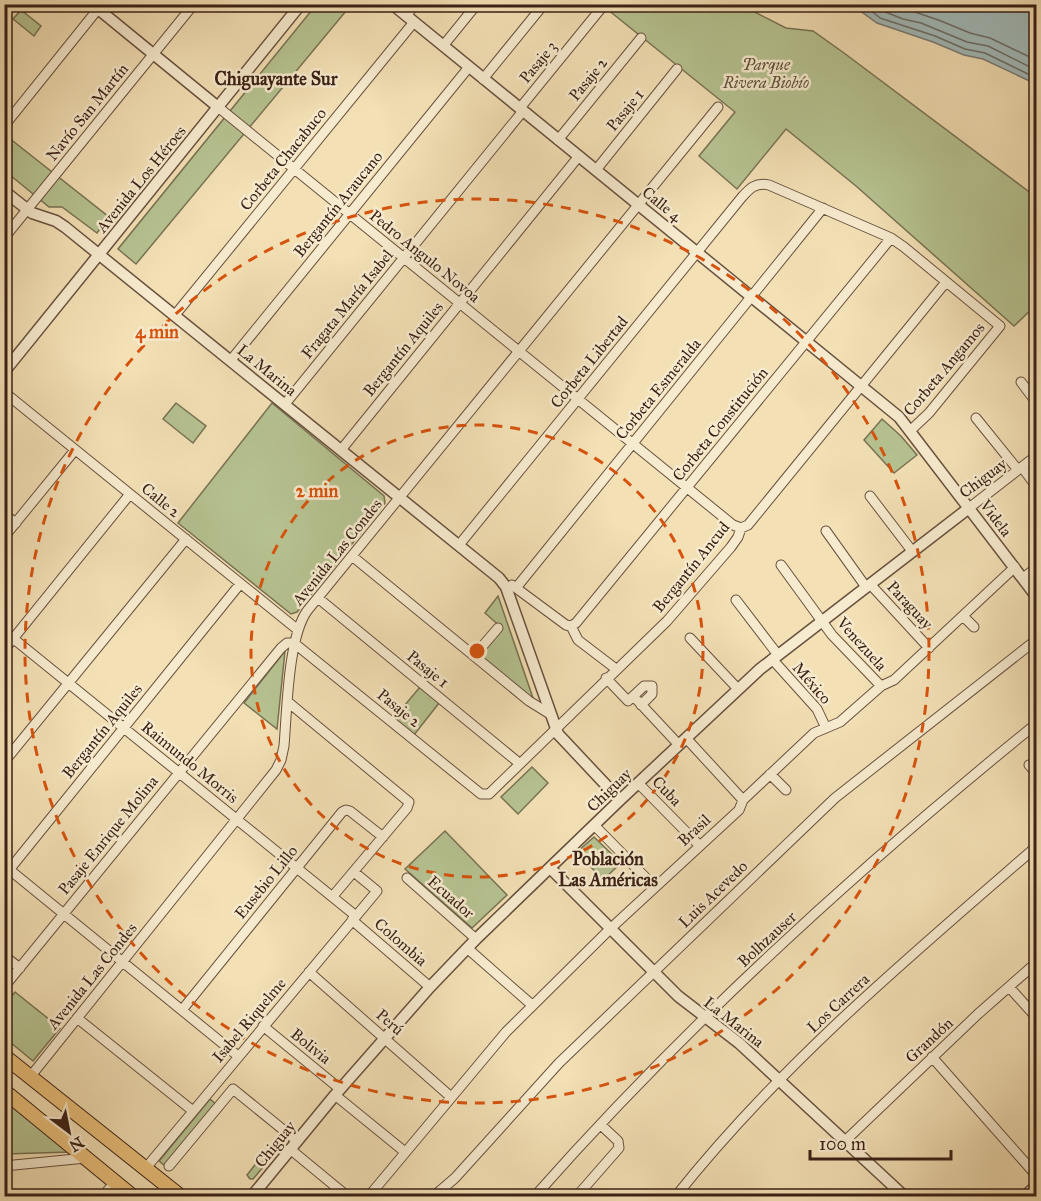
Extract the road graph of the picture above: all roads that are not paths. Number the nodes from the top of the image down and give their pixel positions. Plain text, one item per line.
1 (12, 4) edge
2 (194, 4) edge
3 (301, 4) edge
4 (392, 4) edge
5 (415, 4) edge
6 (477, 4) edge
7 (544, 4) edge
8 (98, 6) edge
9 (603, 6) edge
10 (4, 13) edge
11 (410, 19) junction
12 (641, 38) dead end
13 (443, 46) junction
14 (153, 54) junction
15 (469, 67) junction
16 (678, 69) dead end
17 (483, 79) junction
18 (218, 107) junction
19 (718, 107) dead end
20 (521, 110) junction
21 (4, 126) edge
22 (558, 140) junction
23 (579, 156) junction
24 (294, 169) junction
25 (596, 170) junction
26 (4, 191) edge
27 (638, 204) junction
28 (823, 208) junction
29 (28, 210) junction
30 (349, 214) junction
31 (4, 238) edge
32 (891, 238) junction
33 (698, 252) junction
34 (99, 254) junction
35 (404, 258) junction
36 (946, 282) junction
37 (752, 296) junction
38 (459, 303) junction
39 (175, 315) junction
40 (807, 341) junction
41 (519, 351) junction
42 (231, 360) junction
43 (4, 372) edge
44 (1021, 382) dead end
45 (862, 385) junction
46 (4, 392) edge
47 (578, 399) junction
48 (1036, 402) edge
49 (285, 404) junction
50 (976, 418) dead end
51 (911, 430) junction
52 (633, 444) junction
53 (75, 450) junction
54 (341, 450) junction
55 (1036, 456) edge
56 (1020, 469) junction
57 (1036, 486) edge
58 (687, 488) junction
59 (130, 494) junction
60 (870, 496) dead end
61 (400, 498) junction
62 (969, 508) junction
63 (4, 514) edge
64 (16, 523) junction
65 (741, 528) junction
66 (826, 531) dead end
67 (4, 537) edge
68 (186, 539) junction
69 (459, 546) junction
70 (912, 551) junction
71 (352, 556) junction
72 (781, 565) dead end
73 (1015, 567) junction
74 (1036, 568) edge
75 (1023, 578) junction
76 (240, 584) junction
77 (504, 584) junction
78 (868, 585) junction
79 (516, 588) junction
80 (1036, 596) edge
81 (318, 598) junction
82 (736, 600) dead end
83 (963, 616) junction
84 (822, 621) junction
85 (571, 626) junction
86 (974, 627) dead end
87 (498, 628) dead end
88 (298, 630) junction
89 (4, 631) edge
90 (690, 638) dead end
91 (14, 639) junction
92 (1036, 640) edge
93 (294, 643) junction
94 (929, 648) junction
95 (4, 650) edge
96 (474, 656) junction
97 (775, 657) junction
98 (616, 669) junction
99 (606, 678) junction
100 (69, 683) junction
101 (880, 687) junction
102 (738, 689) junction
103 (633, 696) junction
104 (288, 702) junction
105 (641, 705) junction
106 (550, 714) junction
107 (1036, 724) edge
108 (124, 728) junction
109 (555, 728) junction
110 (826, 728) junction
111 (682, 741) junction
112 (4, 762) edge
113 (519, 763) junction
114 (1029, 765) dead end
115 (178, 772) junction
116 (1036, 773) edge
117 (770, 774) junction
118 (638, 783) junction
119 (786, 790) dead end
120 (485, 795) joint
121 (620, 800) junction
122 (743, 800) junction
123 (237, 820) junction
124 (594, 825) junction
125 (383, 837) junction
126 (700, 846) junction
127 (1036, 847) edge
128 (7, 868) edge
129 (297, 868) junction
130 (550, 868) junction
131 (354, 872) junction
132 (407, 878) dead end
133 (655, 887) junction
134 (333, 896) junction
135 (63, 914) junction
136 (354, 918) junction
137 (610, 929) junction
138 (476, 939) junction
139 (467, 948) junction
140 (4, 956) edge
141 (123, 962) junction
142 (1036, 963) edge
143 (20, 968) junction
144 (309, 972) junction
145 (652, 972) junction
146 (4, 987) edge
147 (430, 987) junction
148 (1009, 987) junction
149 (532, 1005) junction
150 (182, 1010) junction
151 (705, 1017) junction
152 (1036, 1017) edge
153 (78, 1018) junction
154 (263, 1026) junction
155 (385, 1037) junction
156 (4, 1056) edge
157 (238, 1056) junction
158 (932, 1057) junction
159 (30, 1077) junction
160 (779, 1079) junction
161 (4, 1091) edge
162 (338, 1092) junction
163 (451, 1097) junction
164 (193, 1111) junction
165 (601, 1125) junction
166 (845, 1141) junction
167 (293, 1145) junction
168 (405, 1152) junction
169 (86, 1158) junction
170 (4, 1166) edge
171 (169, 1166) dead end
172 (145, 1169) junction
173 (1036, 1175) edge
174 (115, 1182) junction
175 (1036, 1186) edge
176 (103, 1197) edge
177 (132, 1197) edge
178 (180, 1197) edge
179 (252, 1197) edge
180 (347, 1197) edge
181 (369, 1197) edge
182 (434, 1197) edge
183 (535, 1197) edge
184 (577, 1197) edge
185 (676, 1197) edge
186 (904, 1197) edge
187 (1025, 1197) edge

1 - 10 street
2 - 14 street, Navío San Martín
3 - 18 street, Avenida Los Héroes
4 - 11 street, Calle 4
5 - 11 street, Corbeta Chacabuco
6 - 13 street
7 - 17 street
8 - 14 street, Pedro Angulo Novoa
8 - 21 street
9 - 20 street, Pasaje 3
11 - 13 street, Calle 4
11 - 24 street, Corbeta Chacabuco
12 - 22 street, Pasaje 2
13 - 15 street, Calle 4
14 - 18 street, Pedro Angulo Novoa
14 - 29 street, Navío San Martín
15 - 17 street, Calle 4
15 - 30 street, Bergantín Araucano
16 - 25 street, Pasaje 1
17 - 20 street, Calle 4
18 - 24 street, Pedro Angulo Novoa
18 - 34 street, Avenida Los Héroes
19 - 27 street, Avenida Las Condes
20 - 22 street, Calle 4
20 - 35 street, Fragata María Isabel
22 - 23 street, Calle 4
23 - 25 street, Calle 4
23 - 38 street, Bergantín Aquiles
24 - 30 street, Pedro Angulo Novoa
24 - 39 street, Corbeta Chacabuco
25 - 27 street, Calle 4
26 - 29 street, La Marina
27 - 33 street, Calle 4
27 - 41 street, Avenida Las Condes
28 - 32 street
28 - 33 street, Corbeta Libertad
28 - 37 street, Corbeta Esmeralda
29 - 31 street, Navío San Martín
29 - 34 street, La Marina
30 - 35 street, Pedro Angulo Novoa
30 - 42 street, Bergantín Araucano
32 - 36 street
32 - 40 street, Corbeta Constitución
33 - 37 street, Calle 4
33 - 47 street, Corbeta Libertad
34 - 39 street, La Marina
34 - 43 street, Avenida Los Héroes
35 - 38 street, Pedro Angulo Novoa
35 - 49 street, Fragata María Isabel
36 - 45 street, Bergantín Ancud
36 - 51 street, Corbeta Angamos
37 - 40 street, Calle 4
37 - 52 street, Corbeta Esmeralda
38 - 41 street, Pedro Angulo Novoa
38 - 54 street, Bergantín Aquiles
39 - 42 street, La Marina
40 - 45 street, Calle 4
40 - 58 street, Corbeta Constitución
41 - 47 street, Pedro Angulo Novoa
41 - 61 street, Avenida Las Condes
42 - 49 street, La Marina
44 - 48 street
45 - 51 street, Calle 4
45 - 65 street, Bergantín Ancud
46 - 53 street, Calle 2
47 - 52 street, Pedro Angulo Novoa
47 - 69 street, Corbeta Libertad
49 - 54 street, La Marina
50 - 56 street
51 - 62 street, Videla
52 - 58 street, Pedro Angulo Novoa
52 - 79 street, Corbeta Esmeralda
53 - 59 street, Calle 2
53 - 64 street
54 - 61 street, La Marina
55 - 56 street, Chiguay
56 - 57 street
56 - 62 street, Chiguay
58 - 65 street, Pedro Angulo Novoa
58 - 85 street, Corbeta Constitución
59 - 68 street, Calle 2
59 - 91 street
60 - 70 street
61 - 69 street, La Marina
61 - 71 street, Avenida Las Condes
62 - 70 street, Chiguay
62 - 73 street, Videla
63 - 64 street
64 - 67 street
65 - 98 street, Bergantín Ancud
66 - 78 street, Paraguay
68 - 76 street, Calle 2
68 - 100 street
69 - 77 street, La Marina
70 - 78 street, Chiguay
71 - 81 street, Avenida Las Condes
71 - 96 street
72 - 84 street, Venezuela
73 - 75 street, Videla
73 - 83 street, Brasil
74 - 75 street
75 - 80 street, Videla
76 - 88 street, Calle 2
76 - 108 street, Bergantín Aquiles
77 - 79 street, La Marina
77 - 106 street
78 - 84 street, Chiguay
78 - 94 street, Paraguay
79 - 85 street, La Marina
81 - 88 street, Avenida Las Condes
81 - 113 street, Pasaje 1
82 - 97 street, México
83 - 86 street
83 - 94 street, Brasil
84 - 97 street, Chiguay
84 - 101 street, Venezuela
85 - 98 street, La Marina
87 - 96 street
88 - 93 street, Avenida Las Condes
89 - 91 street, Raimundo Morris
90 - 102 street
91 - 95 street
91 - 100 street, Raimundo Morris
92 - 145 street, Luis Acevedo
93 - 104 street, Avenida Las Condes
93 - 115 street, Pasaje Enrique Molina
93 - 120 street, Pasaje 2
94 - 101 street, Brasil
96 - 106 street
97 - 102 street, Chiguay
97 - 110 street, México
98 - 99 street, Bergantín Ancud
99 - 103 street
99 - 109 street, Bergantín Ancud
100 - 108 street, Raimundo Morris
100 - 112 street
101 - 110 street, Brasil
102 - 111 street, Chiguay
103 - 105 street
103 - 105 street
104 - 123 street, Avenida Las Condes
104 - 125 street
105 - 111 street
106 - 109 street
107 - 151 street, Bolhzauser
108 - 115 street, Raimundo Morris
108 - 128 street, Bergantín Aquiles
109 - 113 street, Bergantín Ancud
109 - 121 street
110 - 117 street, Brasil
111 - 118 street, Chiguay
111 - 122 street
113 - 120 street, Bergantín Ancud
114 - 116 street
115 - 123 street, Raimundo Morris
115 - 135 street, Pasaje Enrique Molina
117 - 119 street
117 - 122 street, Brasil
118 - 121 street, Chiguay
118 - 126 street, Cuba
121 - 124 street, Chiguay
122 - 126 street, Brasil
123 - 129 street, Raimundo Morris
123 - 141 street, Avenida Las Condes
124 - 130 street, Chiguay
124 - 133 street
125 - 129 street, Eusebio Lillo
125 - 131 street
126 - 133 street, Brasil
127 - 160 street, Los Carrera
128 - 135 street
129 - 134 street, Raimundo Morris
129 - 150 street, Eusebio Lillo
130 - 137 street, La Marina
130 - 138 street, Chiguay
131 - 134 street
131 - 136 street, Isabel Riquelme
132 - 138 street, Ecuador
133 - 137 street, Brasil
134 - 136 street, Raimundo Morris
135 - 141 street
135 - 143 street, Pasaje Enrique Molina
136 - 144 street, Isabel Riquelme
136 - 147 street, Colombia
137 - 145 street, La Marina
137 - 149 street, Brasil
138 - 139 street, Chiguay
139 - 147 street, Chiguay
139 - 149 street
140 - 143 street
141 - 150 street
141 - 153 street, Avenida Las Condes
142 - 148 street, Grandón
143 - 146 street, Pasaje Enrique Molina
144 - 154 street, Isabel Riquelme
144 - 155 street, Perú
145 - 151 street, La Marina
145 - 182 street, Luis Acevedo
147 - 155 street, Chiguay
148 - 152 street
148 - 158 street, Grandón
149 - 163 street, Brasil
150 - 157 street
151 - 160 street, La Marina
151 - 165 street, Bolhzauser
153 - 159 street, Avenida Las Condes
153 - 164 street
154 - 157 street, Isabel Riquelme
154 - 162 street, Bolivia
155 - 162 street, Chiguay
155 - 163 street, Perú
156 - 159 main road
157 - 164 street, Isabel Riquelme
158 - 166 street, Grandón
158 - 173 street
159 - 172 main road
160 - 166 street, La Marina
160 - 185 street, Los Carrera
161 - 169 main road
162 - 167 street, Chiguay
162 - 168 street, Bolivia
163 - 168 street, Brasil
164 - 172 street, Isabel Riquelme
165 - 183 street, Bolhzauser
165 - 184 street
166 - 186 street, La Marina
167 - 171 street
167 - 179 street, Chiguay
167 - 180 street
168 - 181 street, Brasil
169 - 170 street
169 - 174 main road
172 - 178 main road
174 - 176 street
174 - 177 main road
175 - 187 street

